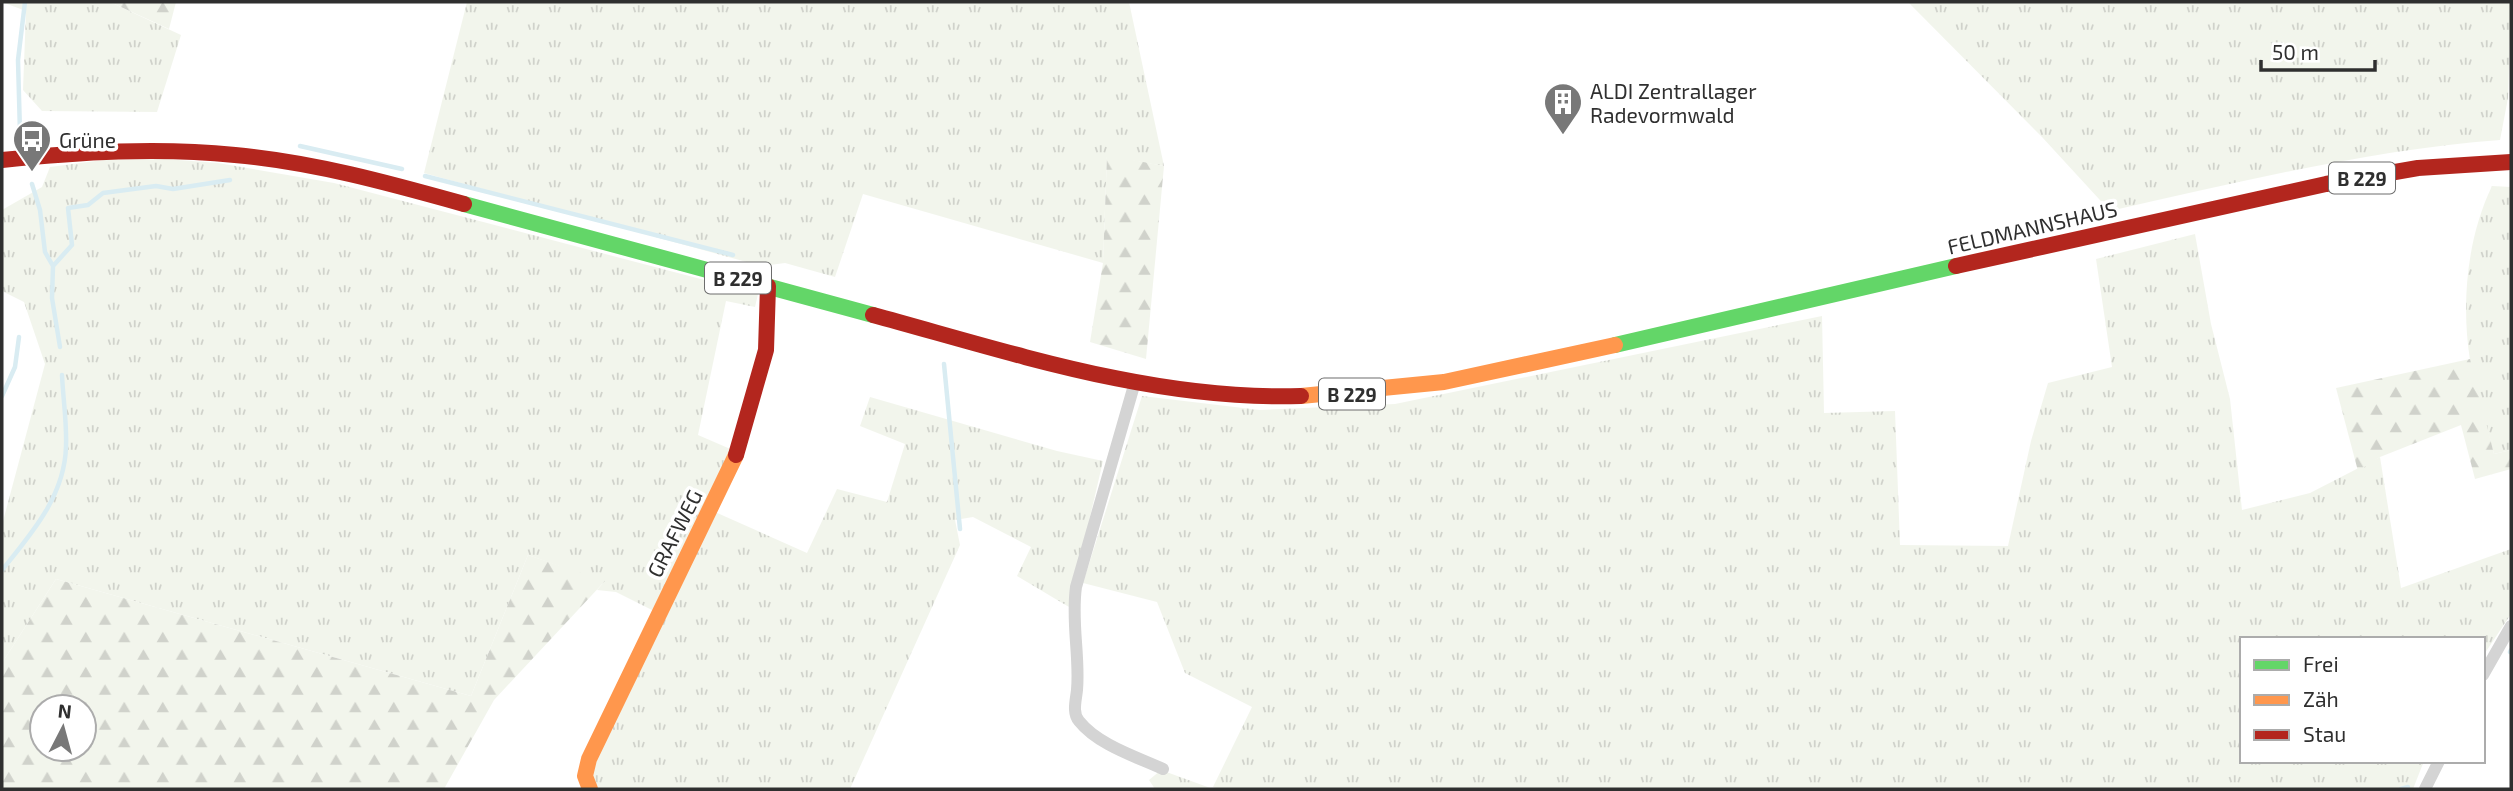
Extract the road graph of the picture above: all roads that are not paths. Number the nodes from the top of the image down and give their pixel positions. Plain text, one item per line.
1 (2, 160) edge
2 (2511, 162) edge
3 (768, 286) junction
4 (1135, 382) junction
5 (2511, 626) edge
6 (2485, 672) edge
7 (2438, 763) edge
8 (1163, 769) dead end
9 (590, 789) edge
10 (2425, 789) edge

1 - 3 main road, B 229
2 - 4 main road, FELDMANNSHAUS / B 229
3 - 4 main road, B 229
3 - 9 main road, GRAFWEG
4 - 8 street
5 - 6 street
7 - 10 street

